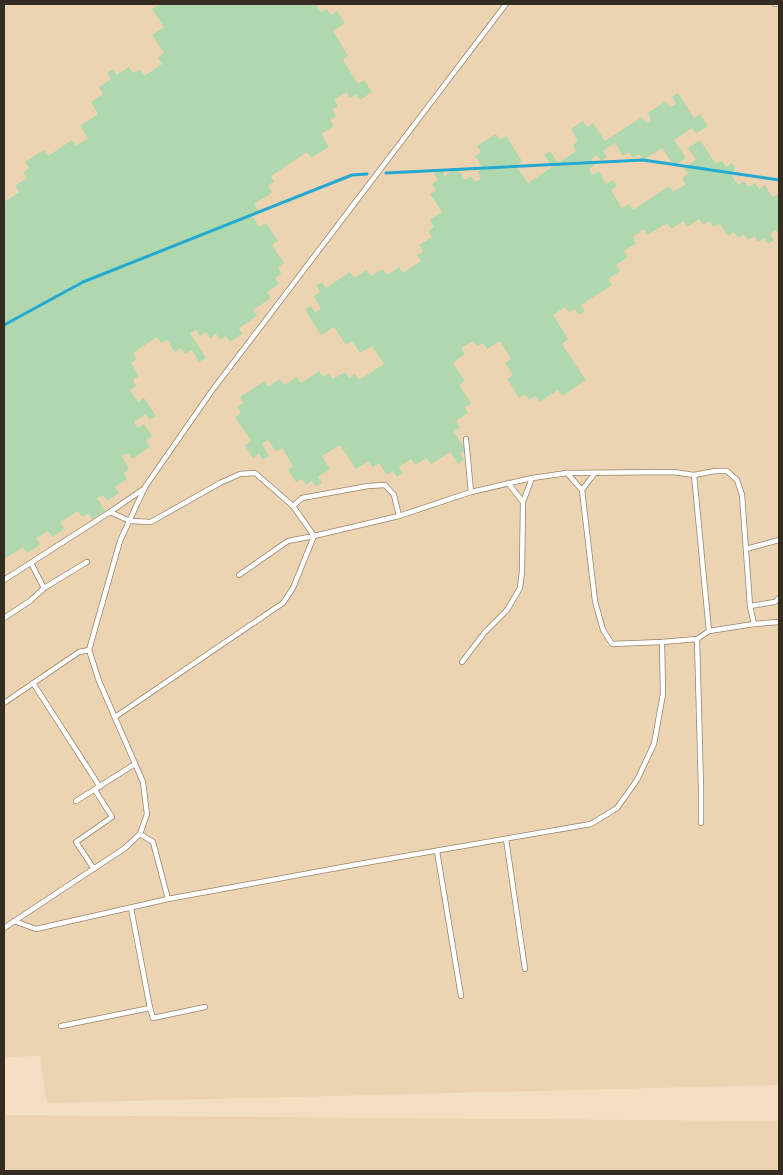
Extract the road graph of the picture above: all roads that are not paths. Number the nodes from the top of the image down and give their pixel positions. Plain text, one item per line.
1 (506, 4) edge
2 (775, 4) edge
3 (779, 4) edge
4 (466, 439) dead end
5 (566, 473) junction
6 (595, 473) junction
7 (694, 475) junction
8 (532, 478) junction
9 (508, 483) junction
10 (145, 488) junction
11 (582, 490) junction
12 (471, 492) junction
13 (523, 502) junction
14 (293, 506) junction
15 (110, 512) junction
16 (399, 516) junction
17 (130, 521) junction
18 (314, 536) junction
19 (779, 540) edge
20 (746, 549) junction
21 (87, 562) dead end
22 (30, 563) junction
23 (239, 575) dead end
24 (4, 580) edge
25 (44, 588) junction
26 (779, 598) edge
27 (750, 606) junction
28 (4, 618) edge
29 (779, 622) edge
30 (754, 624) junction
31 (708, 632) junction
32 (697, 639) junction
33 (662, 642) junction
34 (89, 650) junction
35 (462, 662) dead end
36 (33, 683) junction
37 (4, 703) edge
38 (115, 717) junction
39 (135, 764) junction
40 (100, 787) junction
41 (94, 790) junction
42 (76, 801) dead end
43 (701, 823) dead end
44 (140, 834) junction
45 (506, 839) junction
46 (437, 851) junction
47 (94, 868) junction
48 (168, 899) junction
49 (131, 908) junction
50 (14, 921) junction
51 (4, 928) edge
52 (525, 969) dead end
53 (461, 996) dead end
54 (205, 1007) dead end
55 (150, 1008) junction
56 (61, 1026) dead end

1 - 10 lane
2 - 3 lane
4 - 12 lane
5 - 6 lane
5 - 8 lane
5 - 11 lane
6 - 7 lane
6 - 11 lane
7 - 20 lane
7 - 31 lane
8 - 9 lane
8 - 13 lane
9 - 12 lane
9 - 13 lane
10 - 15 lane
10 - 17 lane
11 - 33 lane
12 - 16 lane
13 - 35 lane
14 - 16 lane
14 - 17 lane
14 - 18 lane
15 - 17 lane
15 - 22 lane
16 - 18 lane
17 - 34 lane
18 - 23 lane
18 - 38 lane
19 - 20 lane
20 - 27 lane
21 - 25 lane
22 - 24 lane
22 - 25 lane
25 - 28 lane
26 - 27 lane
27 - 30 lane
29 - 30 lane
30 - 31 lane
31 - 32 lane
32 - 33 lane
32 - 43 lane
33 - 45 lane
34 - 36 lane
34 - 38 lane
36 - 37 lane
36 - 40 lane
38 - 39 lane
39 - 40 lane
39 - 44 lane
40 - 41 lane
41 - 42 lane
41 - 47 lane
44 - 47 lane
44 - 48 lane
45 - 46 lane
45 - 52 lane
46 - 48 lane
46 - 53 lane
47 - 50 lane
48 - 49 lane
49 - 50 lane
49 - 55 lane
50 - 51 lane
54 - 55 lane
55 - 56 lane

